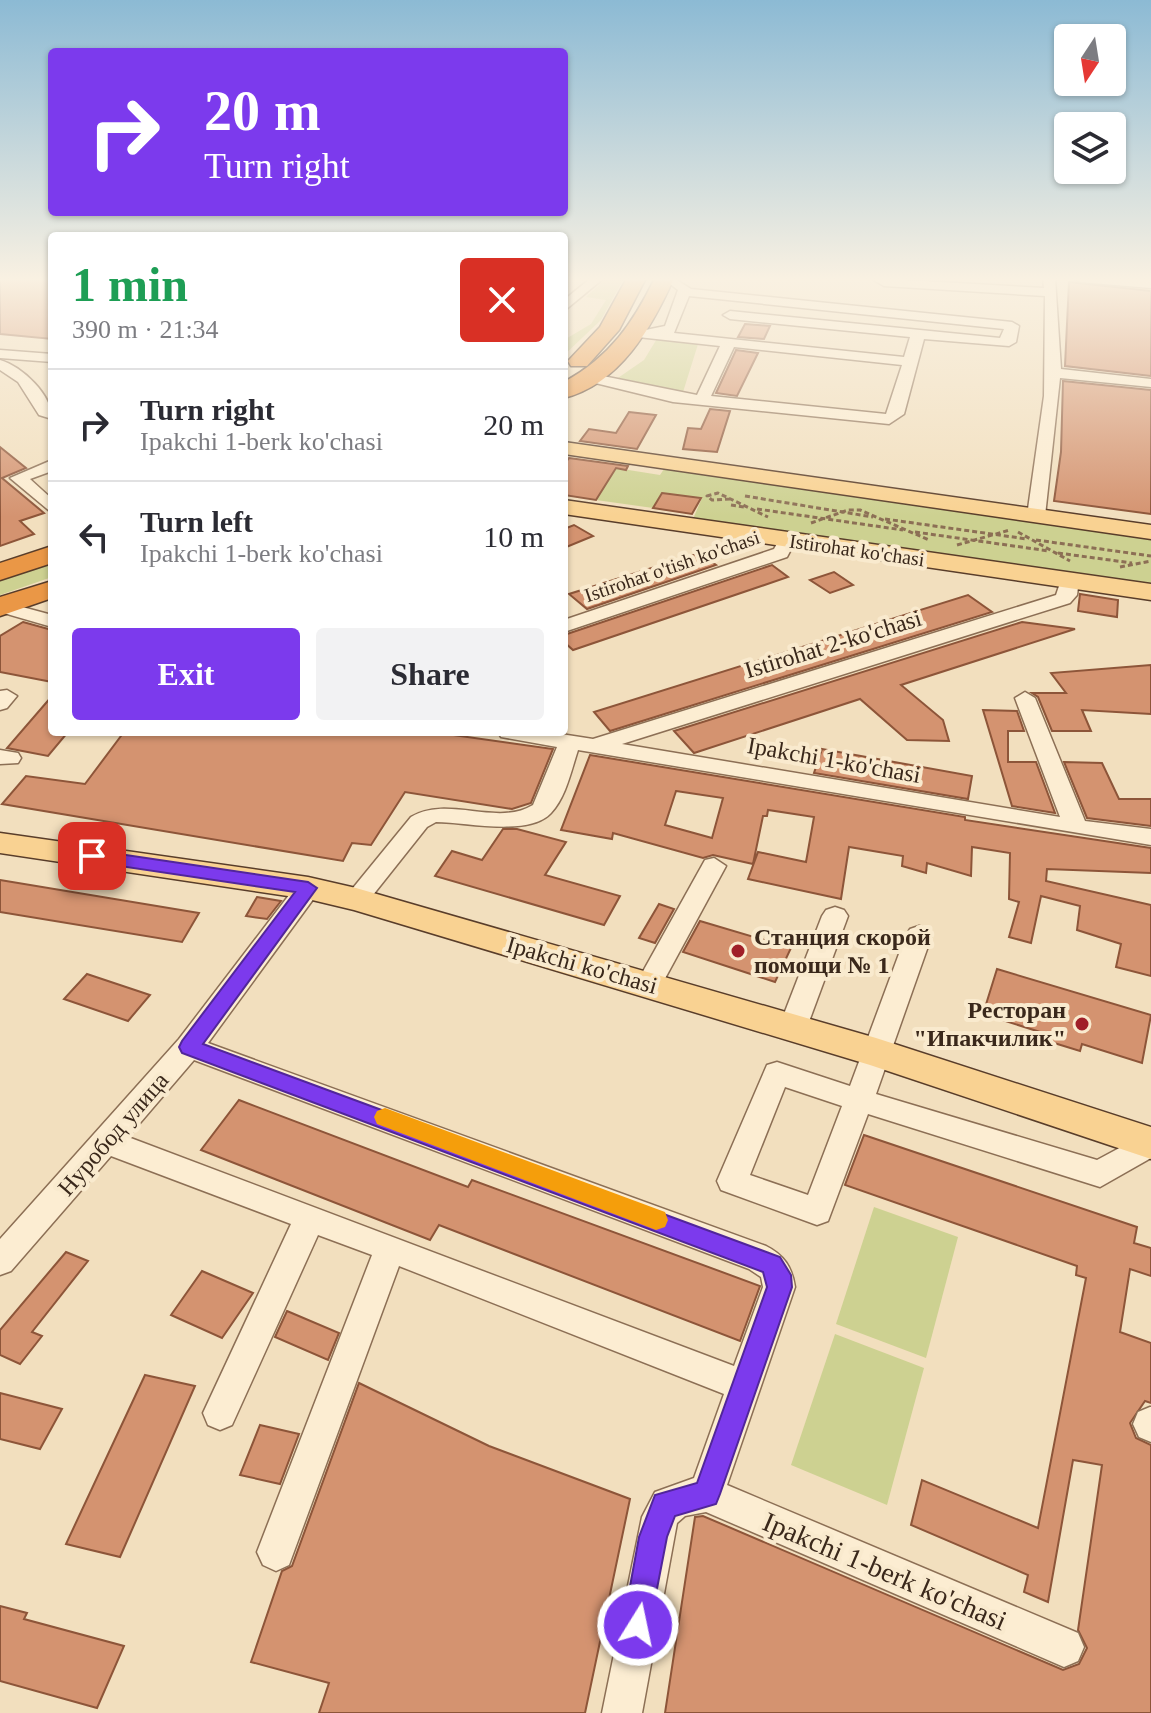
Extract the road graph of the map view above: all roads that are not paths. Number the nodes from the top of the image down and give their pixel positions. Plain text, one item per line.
1 (615, 358) edge
2 (717, 358) edge
3 (872, 358) edge
4 (911, 358) edge
5 (1052, 358) edge
6 (910, 362) junction
7 (0, 364) edge
8 (1052, 373) junction
9 (588, 377) junction
10 (1151, 383) edge
11 (568, 389) edge
12 (703, 398) junction
13 (48, 413) edge
14 (568, 449) edge
15 (48, 467) edge
16 (48, 504) edge
17 (568, 507) edge
18 (1036, 516) junction
19 (788, 528) junction
20 (1151, 532) edge
21 (48, 555) edge
22 (0, 572) edge
23 (1072, 572) junction
24 (48, 590) edge
25 (1151, 592) edge
26 (1, 607) edge
27 (48, 620) edge
28 (568, 625) edge
29 (1025, 698) dead end
30 (536, 736) edge
31 (570, 741) junction
32 (597, 745) junction
33 (1076, 827) junction
34 (1151, 837) edge
35 (0, 843) edge
36 (714, 866) dead end
37 (303, 894) junction
38 (356, 899) junction
39 (835, 916) dead end
40 (919, 935) dead end
41 (649, 984) junction
42 (793, 1027) junction
43 (189, 1047) junction
44 (876, 1052) junction
45 (859, 1100) junction
46 (106, 1141) junction
47 (1151, 1143) edge
48 (310, 1218) junction
49 (390, 1248) junction
50 (0, 1261) edge
51 (744, 1386) junction
52 (220, 1413) dead end
53 (706, 1494) junction
54 (276, 1552) dead end
55 (1064, 1647) dead end
56 (622, 1713) edge

1 - 9 highway
2 - 12 street
3 - 6 street
4 - 6 street
5 - 8 street
6 - 12 street
7 - 13 street
8 - 10 street
8 - 18 street
9 - 11 highway
9 - 12 street
14 - 18 main road
15 - 16 street
17 - 19 main road, Istirohat ko'chasi
18 - 20 main road
19 - 23 main road, Istirohat ko'chasi
19 - 28 street, Istirohat o'tish ko'chasi
21 - 22 highway
23 - 25 main road, Istirohat ko'chasi
23 - 32 street, Istirohat 2-ko'chasi
24 - 26 highway
26 - 27 street
29 - 33 street
30 - 31 street, Ipakchi 1-ko'chasi
31 - 32 street, Ipakchi 1-ko'chasi
31 - 38 street
32 - 33 street, Ipakchi 1-ko'chasi
33 - 34 street, Ipakchi 1-ko'chasi
35 - 37 main road, Ipakchi ko'chasi
36 - 41 street
37 - 38 main road, Ipakchi ko'chasi
37 - 43 street, Нуробод улица
38 - 41 main road, Ipakchi ko'chasi
39 - 42 street
40 - 44 street
41 - 42 main road, Ipakchi ko'chasi
42 - 44 main road, Ipakchi ko'chasi
43 - 46 street, Нуробод улица
43 - 51 street
44 - 45 street
44 - 47 main road, Ipakchi ko'chasi
45 - 45 street
45 - 47 street
46 - 48 street
46 - 50 street, Нуробод улица
48 - 49 street
48 - 52 street
49 - 51 street
49 - 54 street
51 - 53 street
53 - 55 street, Ipakchi 1-berk ko'chasi
53 - 56 street

